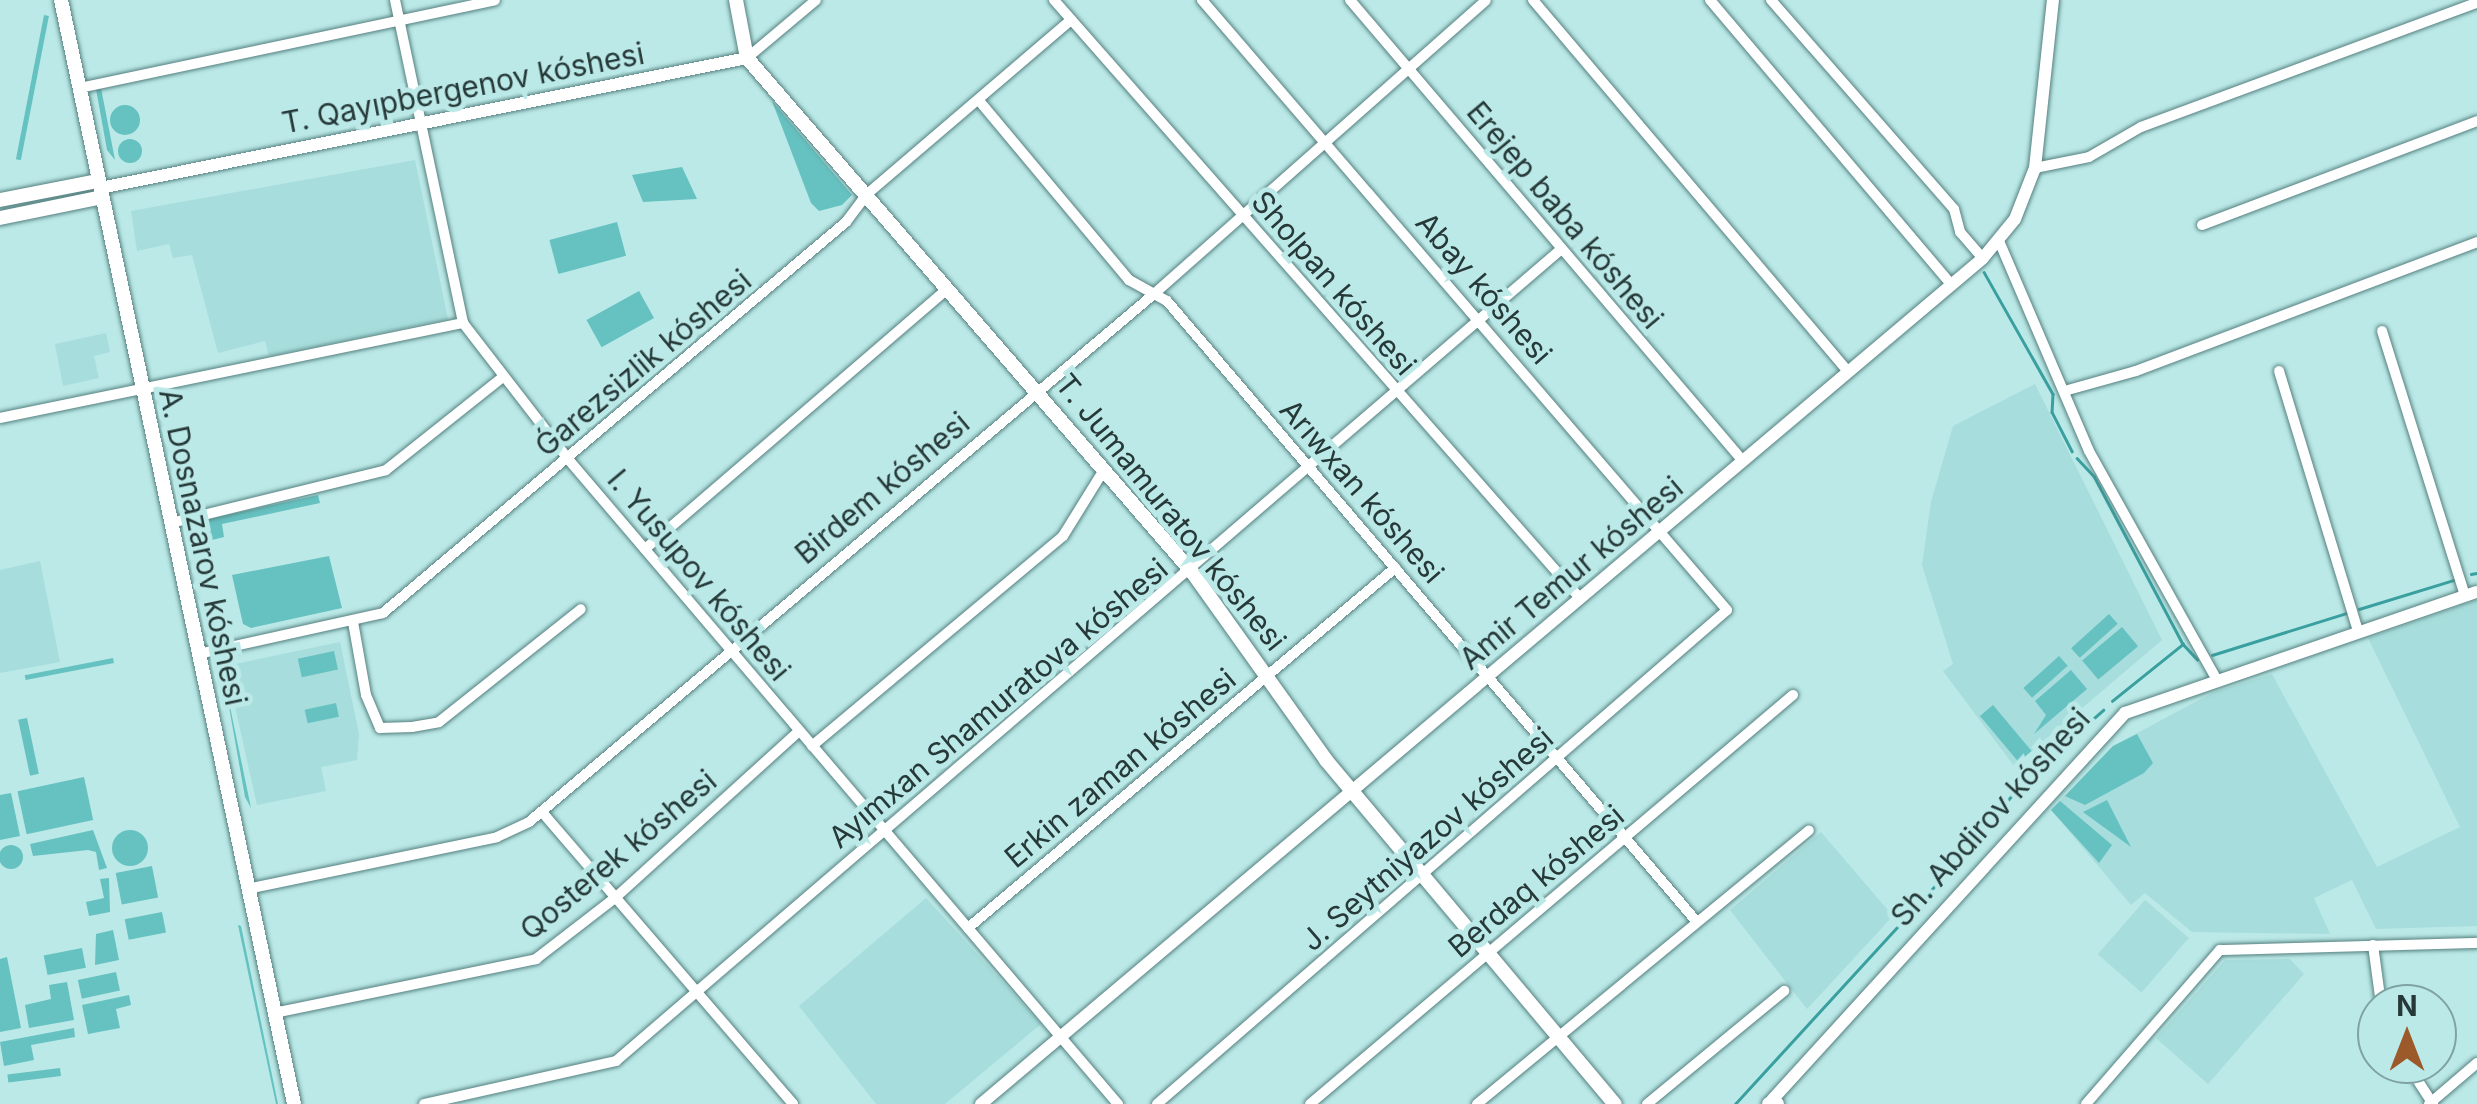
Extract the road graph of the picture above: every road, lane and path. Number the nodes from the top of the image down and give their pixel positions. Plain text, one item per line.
1 (62, 0) edge
2 (395, 0) edge
3 (495, 0) edge
4 (736, 0) edge
5 (816, 0) edge
6 (1054, 0) edge
7 (1202, 0) edge
8 (1350, 0) edge
9 (1486, 0) edge
10 (1533, 0) edge
11 (1710, 0) edge
12 (1771, 0) edge
13 (2053, 0) edge
14 (2477, 2) edge
15 (1071, 20) junction
16 (399, 22) junction
17 (747, 58) junction
18 (1408, 68) junction
19 (79, 88) junction
20 (981, 103) junction
21 (2477, 121) edge
22 (420, 124) junction
23 (1324, 144) junction
24 (2036, 168) junction
25 (100, 189) junction
26 (866, 195) junction
27 (0, 200) edge
28 (1241, 216) junction
29 (0, 218) edge
30 (2202, 225) dead end
31 (1999, 241) junction
32 (2477, 242) edge
33 (1559, 251) junction
34 (1982, 258) junction
35 (1952, 286) junction
36 (948, 288) junction
37 (1154, 294) junction
38 (1480, 320) junction
39 (463, 323) junction
40 (2382, 331) dead end
41 (2279, 371) dead end
42 (1848, 372) junction
43 (502, 376) junction
44 (141, 390) junction
45 (1037, 390) junction
46 (2068, 390) junction
47 (1397, 392) junction
48 (0, 418) edge
49 (568, 459) junction
50 (1743, 461) junction
51 (1104, 470) junction
52 (1310, 470) junction
53 (171, 523) junction
54 (1660, 530) junction
55 (645, 549) junction
56 (1395, 568) junction
57 (1192, 572) junction
58 (2471, 594) edge
59 (1580, 598) junction
60 (581, 609) dead end
61 (1727, 610) joint
62 (353, 622) junction
63 (2358, 631) junction
64 (730, 649) junction
65 (198, 654) junction
66 (1270, 676) junction
67 (1486, 676) junction
68 (2216, 678) junction
69 (1792, 695) dead end
70 (799, 731) junction
71 (812, 746) junction
72 (1555, 762) junction
73 (1352, 792) junction
74 (542, 812) junction
75 (884, 830) junction
76 (1809, 830) dead end
77 (1624, 841) junction
78 (1422, 874) junction
79 (247, 889) junction
80 (615, 898) junction
81 (1697, 922) junction
82 (968, 928) junction
83 (2477, 943) edge
84 (2372, 944) junction
85 (1487, 955) junction
86 (2378, 984) edge
87 (1784, 991) dead end
88 (694, 993) junction
89 (274, 1013) junction
90 (1062, 1037) junction
91 (1558, 1037) junction
92 (2477, 1063) edge
93 (789, 1099) edge
94 (1773, 1103) edge
95 (2431, 1103) edge
96 (294, 1104) edge
97 (424, 1104) edge
98 (773, 1104) edge
99 (981, 1104) edge
100 (1118, 1104) edge
101 (1157, 1104) edge
102 (1310, 1104) edge
103 (1477, 1104) edge
104 (1615, 1104) edge
105 (1647, 1104) edge
106 (2086, 1104) edge

1 - 19 main road, A. Dosnazarov kóshesi
2 - 16 street, I. Yusupov kóshesi
3 - 16 street
4 - 17 main road
5 - 17 street, T. Qayıpbergenov kóshesi
6 - 15 street, Sholpan kóshesi
7 - 23 street, Abay kóshesi
8 - 18 street, Erejep baba kóshesi
9 - 18 street, Birdem kóshesi
10 - 42 street
11 - 35 street
12 - 34 street
13 - 24 street, Amir Temur kóshesi
14 - 24 street
15 - 20 street, Ǵarezsizlik kóshesi
15 - 28 street, Sholpan kóshesi
16 - 19 street
16 - 22 street, I. Yusupov kóshesi
17 - 22 street, T. Qayıpbergenov kóshesi
17 - 26 main road, T. Jumamuratov kóshesi
18 - 23 street, Birdem kóshesi
18 - 33 street, Erejep baba kóshesi
19 - 25 main road, A. Dosnazarov kóshesi
20 - 26 street, Ǵarezsizlik kóshesi
20 - 37 street, Arıwxan kóshesi
21 - 30 street
22 - 25 street, T. Qayıpbergenov kóshesi
22 - 39 street, I. Yusupov kóshesi
23 - 28 street, Birdem kóshesi
23 - 38 street, Abay kóshesi
24 - 31 street, Amir Temur kóshesi
25 - 27 main road, T. Qayıpbergenov kóshesi
25 - 29 main road, T. Qayıpbergenov kóshesi
25 - 44 main road, A. Dosnazarov kóshesi
26 - 36 main road, T. Jumamuratov kóshesi
26 - 49 street, Ǵarezsizlik kóshesi
28 - 37 street, Birdem kóshesi
28 - 47 street, Sholpan kóshesi
31 - 34 street, Amir Temur kóshesi
31 - 46 street
32 - 46 street
33 - 38 street, Ayımxan Shamuratova kóshesi
33 - 50 street, Erejep baba kóshesi
34 - 35 street, Amir Temur kóshesi
35 - 42 street, Amir Temur kóshesi
36 - 45 main road, T. Jumamuratov kóshesi
36 - 55 street
37 - 45 street, Birdem kóshesi
37 - 52 street, Arıwxan kóshesi
38 - 47 street, Ayımxan Shamuratova kóshesi
38 - 54 street, Abay kóshesi
39 - 43 street, I. Yusupov kóshesi
39 - 44 street
40 - 58 street
41 - 63 street
42 - 50 street, Amir Temur kóshesi
43 - 49 street, I. Yusupov kóshesi
43 - 53 street
44 - 48 street
44 - 53 main road, A. Dosnazarov kóshesi
45 - 51 main road, T. Jumamuratov kóshesi
45 - 64 street, Birdem kóshesi
46 - 68 street
47 - 52 street, Ayımxan Shamuratova kóshesi
47 - 59 street, Sholpan kóshesi
49 - 55 street, I. Yusupov kóshesi
49 - 62 street, Ǵarezsizlik kóshesi
50 - 54 street, Amir Temur kóshesi
51 - 57 main road, T. Jumamuratov kóshesi
51 - 71 street
52 - 56 street, Arıwxan kóshesi
52 - 57 street, Ayımxan Shamuratova kóshesi
53 - 65 main road, A. Dosnazarov kóshesi
54 - 59 street, Amir Temur kóshesi
54 - 61 street, Abay kóshesi
55 - 64 street, I. Yusupov kóshesi
56 - 66 street, Erkin zaman kóshesi
56 - 67 street, Arıwxan kóshesi
57 - 66 main road, T. Jumamuratov kóshesi
57 - 75 street, Ayımxan Shamuratova kóshesi
58 - 63 street, Sh. Abdirov kóshesi
59 - 67 street, Amir Temur kóshesi
60 - 62 street
61 - 72 street, J. Seytniyazov kóshesi
62 - 65 street, Ǵarezsizlik kóshesi
63 - 68 street, Sh. Abdirov kóshesi
64 - 70 street, I. Yusupov kóshesi
64 - 74 street, Birdem kóshesi
65 - 79 main road, A. Dosnazarov kóshesi
66 - 73 main road, T. Jumamuratov kóshesi
66 - 82 street, Erkin zaman kóshesi
67 - 72 street, Arıwxan kóshesi
67 - 73 street, Amir Temur kóshesi
68 - 94 street, Sh. Abdirov kóshesi
69 - 77 street, Berdaq kóshesi
70 - 71 street, I. Yusupov kóshesi
70 - 80 street, Qosterek kóshesi
71 - 75 street, I. Yusupov kóshesi
72 - 77 street, Arıwxan kóshesi
72 - 78 street, J. Seytniyazov kóshesi
73 - 78 main road, T. Jumamuratov kóshesi
73 - 90 street, Amir Temur kóshesi
74 - 79 street, Birdem kóshesi
74 - 80 street
75 - 82 street, I. Yusupov kóshesi
75 - 88 street, Ayımxan Shamuratova kóshesi
76 - 81 street
77 - 81 street, Arıwxan kóshesi
77 - 85 street, Berdaq kóshesi
78 - 85 main road, T. Jumamuratov kóshesi
78 - 101 street, J. Seytniyazov kóshesi
79 - 89 main road, A. Dosnazarov kóshesi
80 - 88 street
80 - 89 street, Qosterek kóshesi
81 - 91 street
82 - 90 street, I. Yusupov kóshesi
83 - 84 street
84 - 86 street
84 - 106 street
85 - 91 main road, T. Jumamuratov kóshesi
85 - 102 street, Berdaq kóshesi
87 - 105 street
88 - 93 street
88 - 97 street, Ayımxan Shamuratova kóshesi
89 - 96 main road, A. Dosnazarov kóshesi
90 - 99 street, Amir Temur kóshesi
90 - 100 street, I. Yusupov kóshesi
91 - 103 street
91 - 104 main road, T. Jumamuratov kóshesi
92 - 95 street
93 - 98 street

